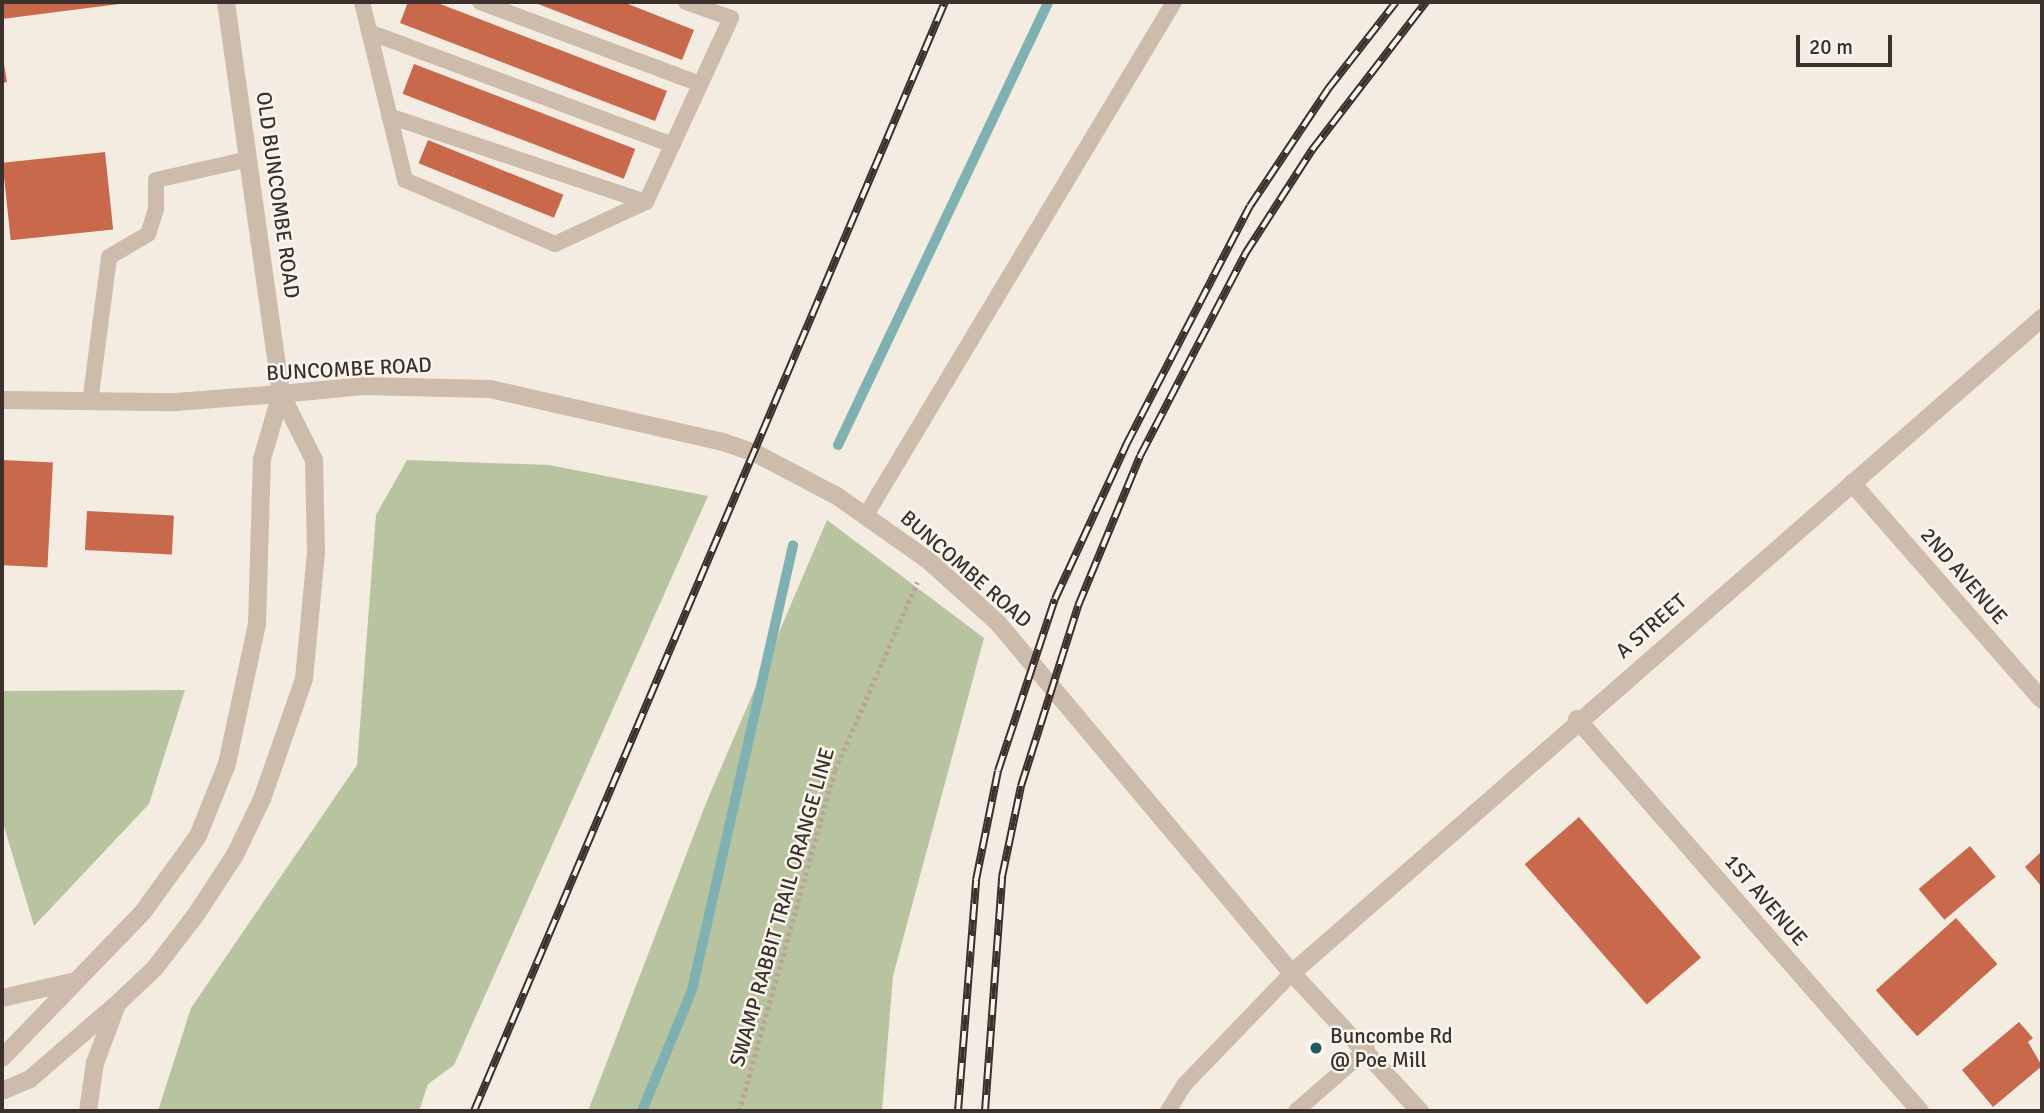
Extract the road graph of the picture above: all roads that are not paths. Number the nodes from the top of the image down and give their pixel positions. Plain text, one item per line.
1 (226, 2) edge
2 (362, 2) edge
3 (480, 2) edge
4 (686, 2) edge
5 (1174, 2) edge
6 (369, 32) junction
7 (700, 85) junction
8 (389, 116) junction
9 (673, 145) junction
10 (249, 159) junction
11 (646, 202) junction
12 (2042, 318) edge
13 (281, 394) junction
14 (2, 400) edge
15 (90, 402) junction
16 (1852, 484) junction
17 (866, 515) junction
18 (2042, 700) edge
19 (1577, 719) junction
20 (1292, 973) junction
21 (79, 980) junction
22 (2, 998) edge
23 (118, 1003) junction
24 (1367, 1049) junction
25 (2, 1058) edge
26 (2, 1091) edge
27 (88, 1111) edge
28 (1168, 1111) edge
29 (1296, 1111) edge
30 (1420, 1111) edge
31 (1920, 1111) edge

1 - 10 street, OLD BUNCOMBE ROAD
2 - 6 lane
3 - 7 lane
4 - 7 lane
5 - 17 lane
6 - 8 lane
6 - 9 lane
7 - 9 lane
8 - 11 lane
8 - 11 lane
9 - 11 lane
10 - 13 street, OLD BUNCOMBE ROAD
10 - 15 lane
12 - 16 street, A STREET
13 - 15 street, BUNCOMBE ROAD
13 - 17 street, BUNCOMBE ROAD
13 - 21 street, OLD BUNCOMBE ROAD
13 - 23 street, OLD BUNCOMBE ROAD
14 - 15 street, BUNCOMBE ROAD
16 - 18 street, 2ND AVENUE
16 - 19 street, A STREET
17 - 20 street, BUNCOMBE ROAD
19 - 20 street, A STREET
19 - 31 street, 1ST AVENUE
20 - 24 street, BUNCOMBE ROAD
20 - 28 lane
21 - 22 street
21 - 25 street, OLD BUNCOMBE ROAD
23 - 26 street, OLD BUNCOMBE ROAD
23 - 27 street, OLD BUNCOMBE ROAD
24 - 29 lane
24 - 30 street, BUNCOMBE ROAD

